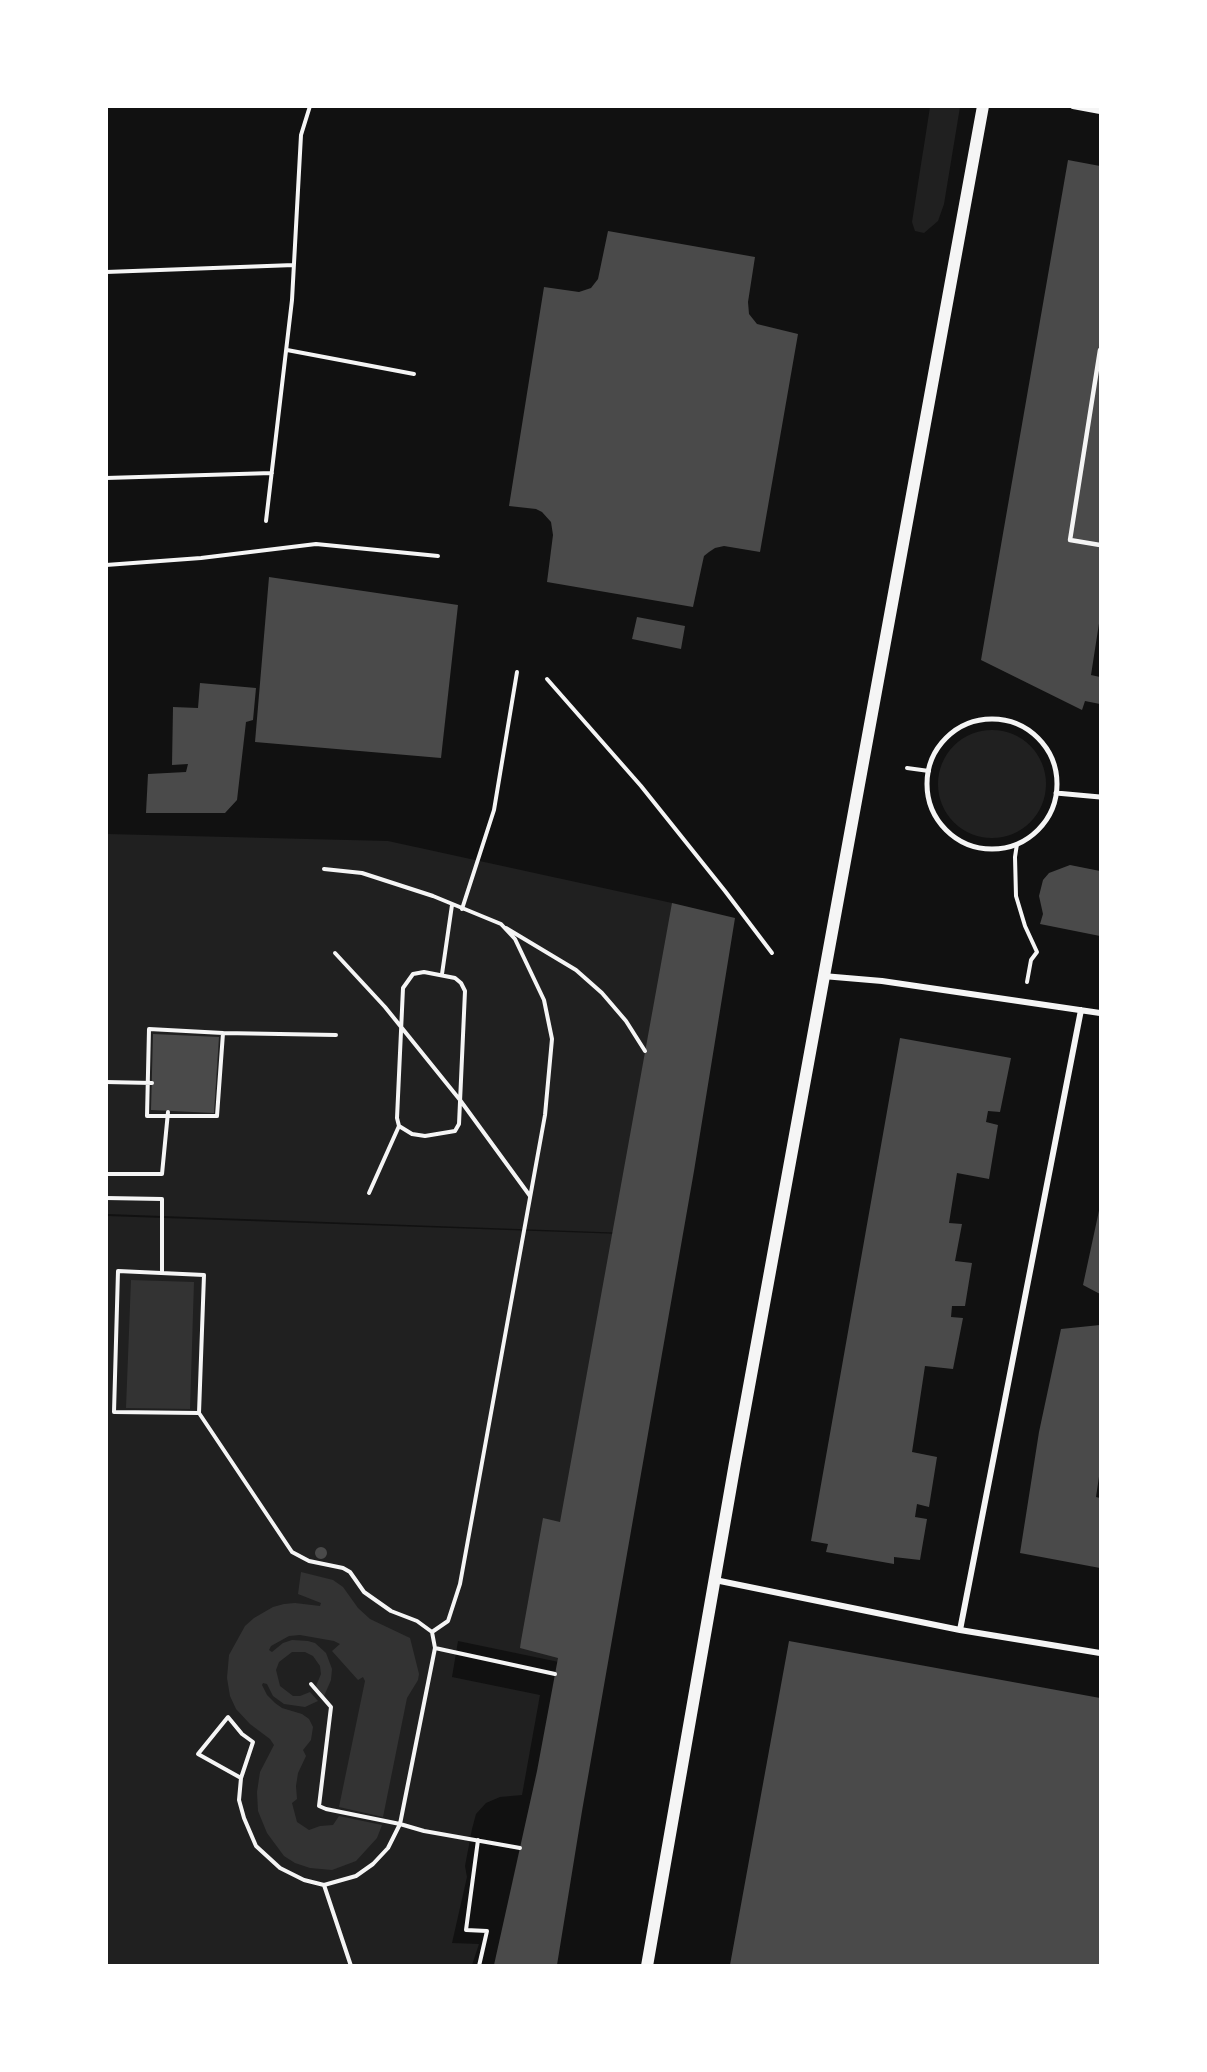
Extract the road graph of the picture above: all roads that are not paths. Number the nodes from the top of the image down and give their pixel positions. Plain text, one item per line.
1 (983, 106) edge
2 (1073, 106) edge
3 (1101, 111) edge
4 (1101, 350) edge
5 (1101, 545) edge
6 (1056, 793) junction
7 (1101, 797) edge
8 (823, 976) junction
9 (1082, 1010) junction
10 (1101, 1013) edge
11 (714, 1580) junction
12 (960, 1630) junction
13 (1101, 1653) edge
14 (647, 1965) edge

1 - 8 main road
2 - 3 street
4 - 5 lane
6 - 6 street
6 - 7 street
8 - 9 street
8 - 11 main road
9 - 10 street
9 - 12 street
11 - 12 street
11 - 14 main road
12 - 13 street

